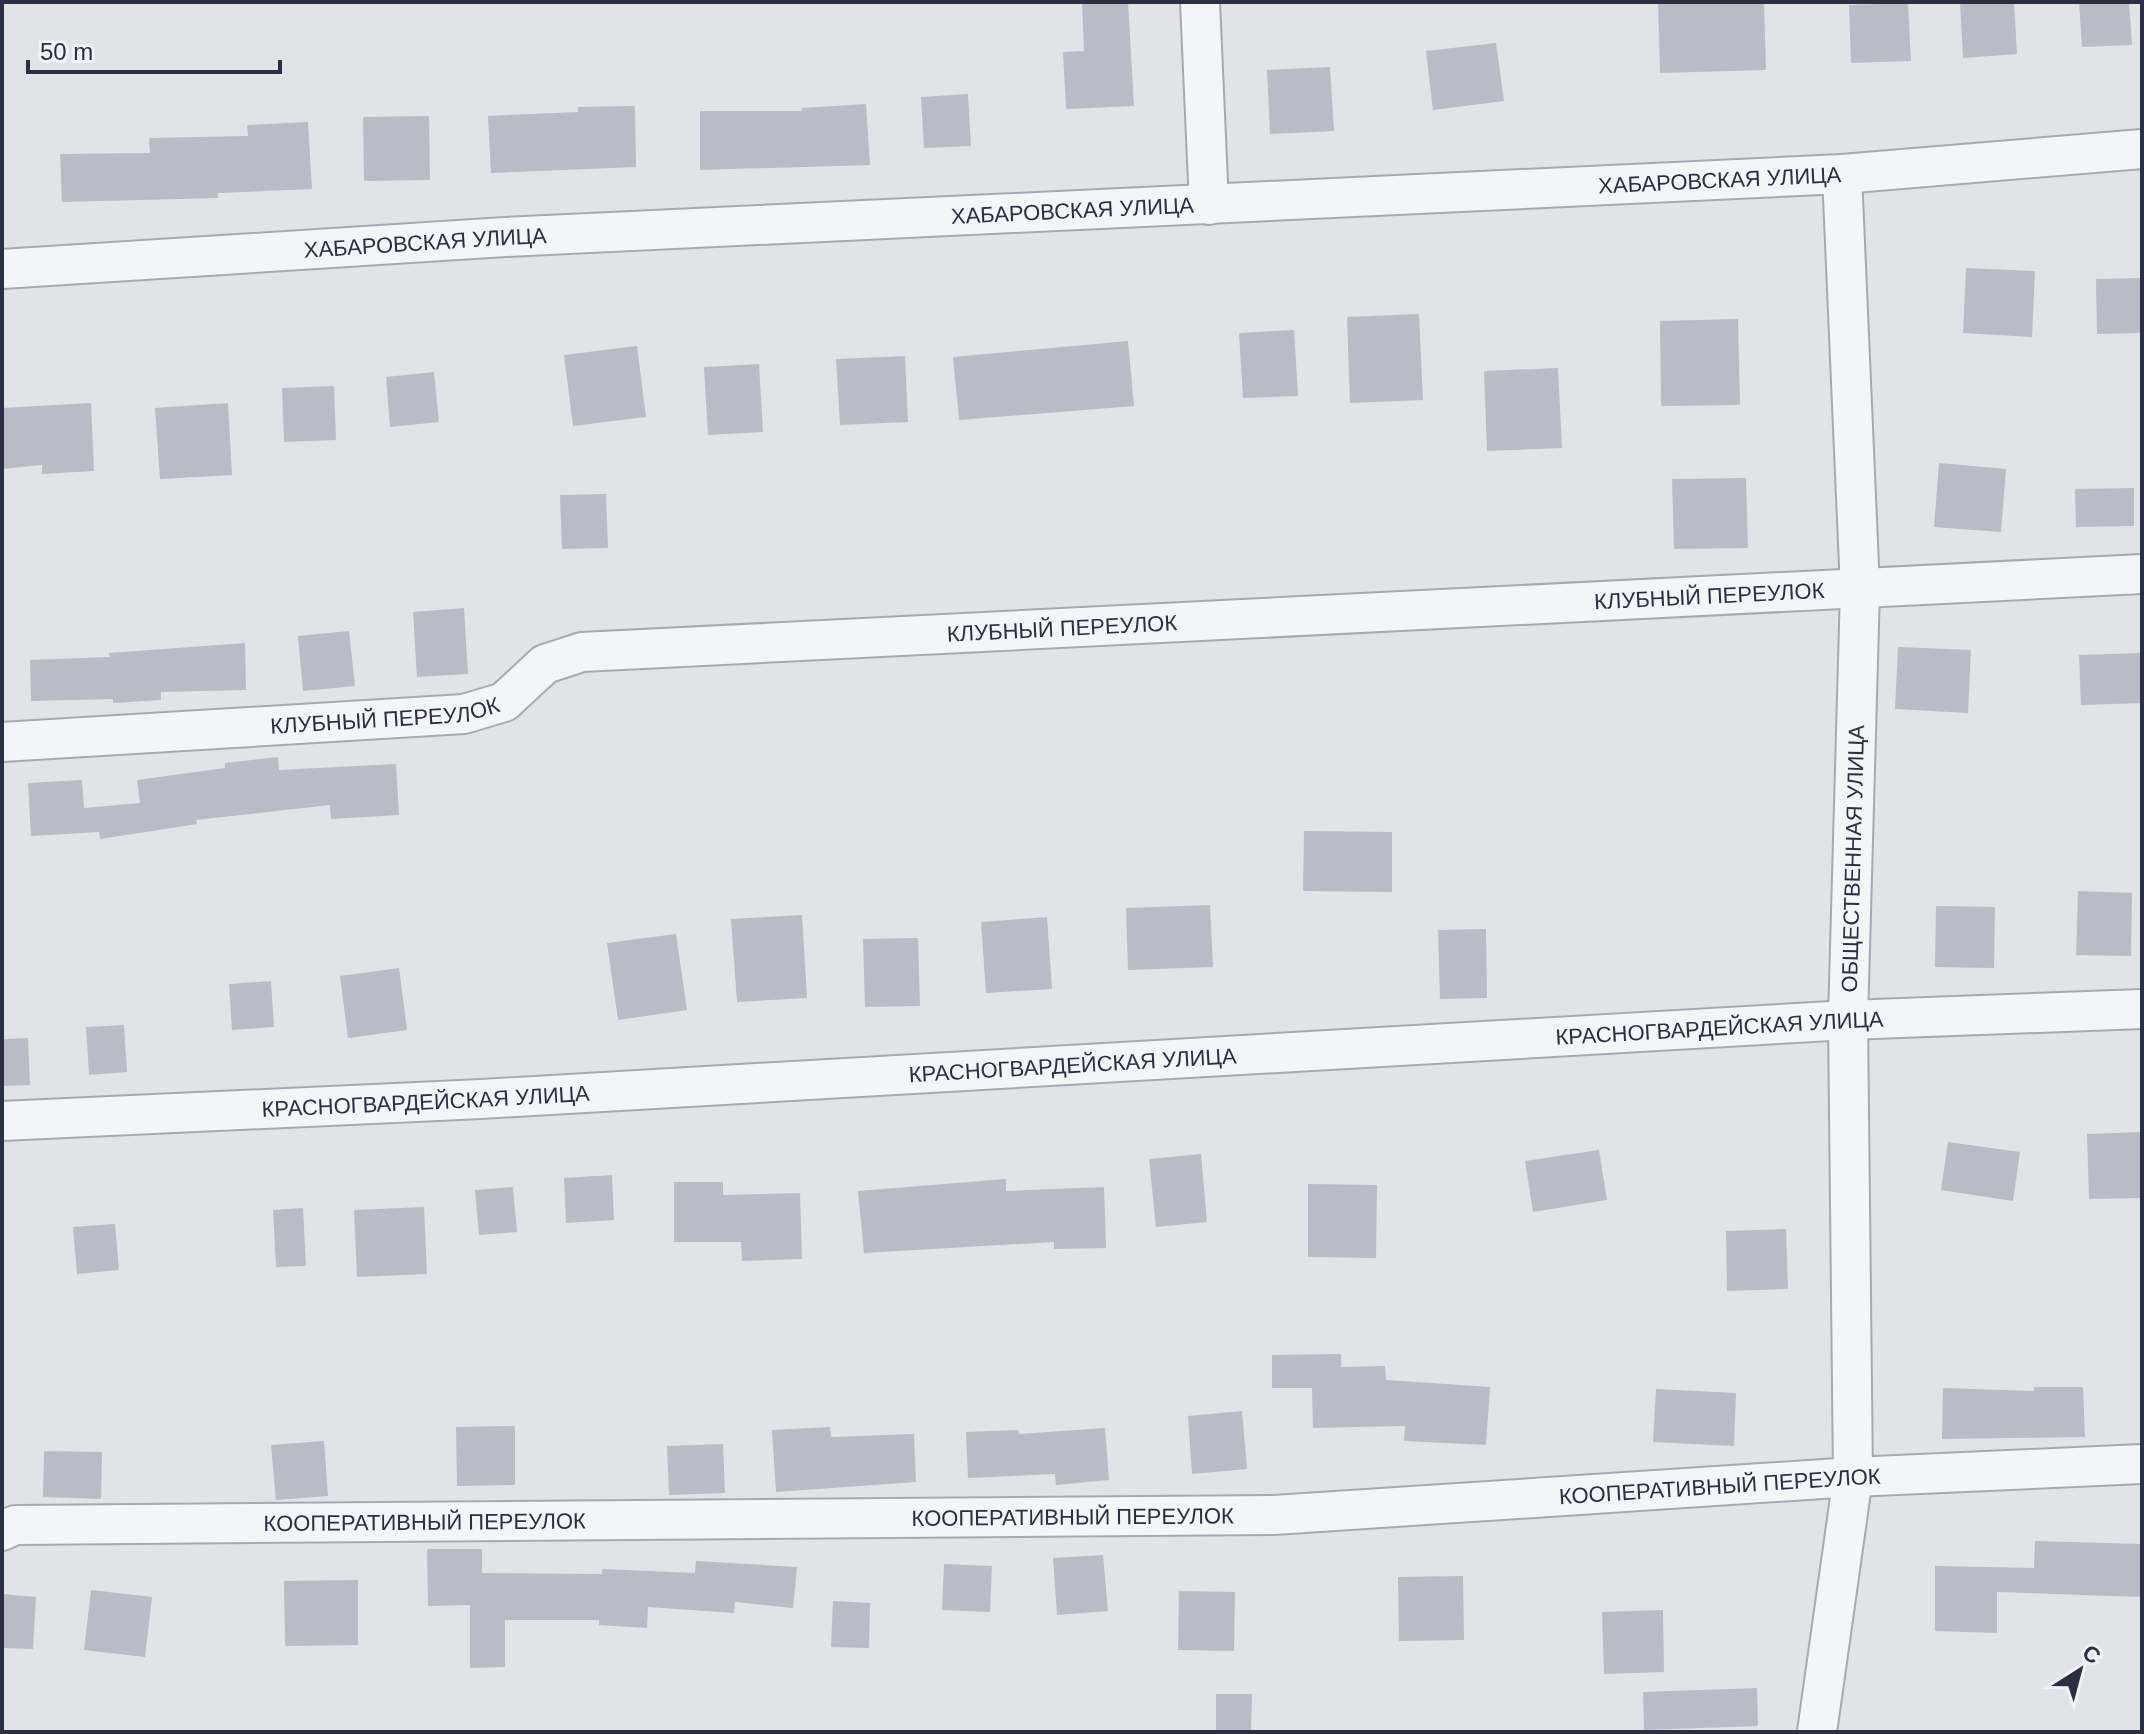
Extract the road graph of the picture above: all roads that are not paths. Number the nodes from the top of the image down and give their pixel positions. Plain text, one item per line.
1 (1200, 2) edge
2 (2142, 149) edge
3 (1842, 174) junction
4 (1209, 205) junction
5 (2, 269) edge
6 (2142, 574) edge
7 (1860, 589) junction
8 (2, 742) edge
9 (2142, 1009) edge
10 (1848, 1020) junction
11 (2, 1121) edge
12 (2142, 1464) edge
13 (1853, 1477) junction
14 (2, 1531) edge
15 (1817, 1732) edge

1 - 4 street
2 - 3 street, ХАБАРОВСКАЯ УЛИЦА
3 - 4 street, ХАБАРОВСКАЯ УЛИЦА
3 - 7 street, ОБЩЕСТВЕННАЯ УЛИЦА
4 - 5 street, ХАБАРОВСКАЯ УЛИЦА
6 - 7 street, КЛУБНЫЙ ПЕРЕУЛОК
7 - 8 street, КЛУБНЫЙ ПЕРЕУЛОК
7 - 10 street, ОБЩЕСТВЕННАЯ УЛИЦА
9 - 10 street, КРАСНОГВАРДЕЙСКАЯ УЛИЦА
10 - 11 street, КРАСНОГВАРДЕЙСКАЯ УЛИЦА
10 - 13 street, ОБЩЕСТВЕННАЯ УЛИЦА
12 - 13 street, КООПЕРАТИВНЫЙ ПЕРЕУЛОК
13 - 14 street, КООПЕРАТИВНЫЙ ПЕРЕУЛОК
13 - 15 street, ОБЩЕСТВЕННАЯ УЛИЦА

